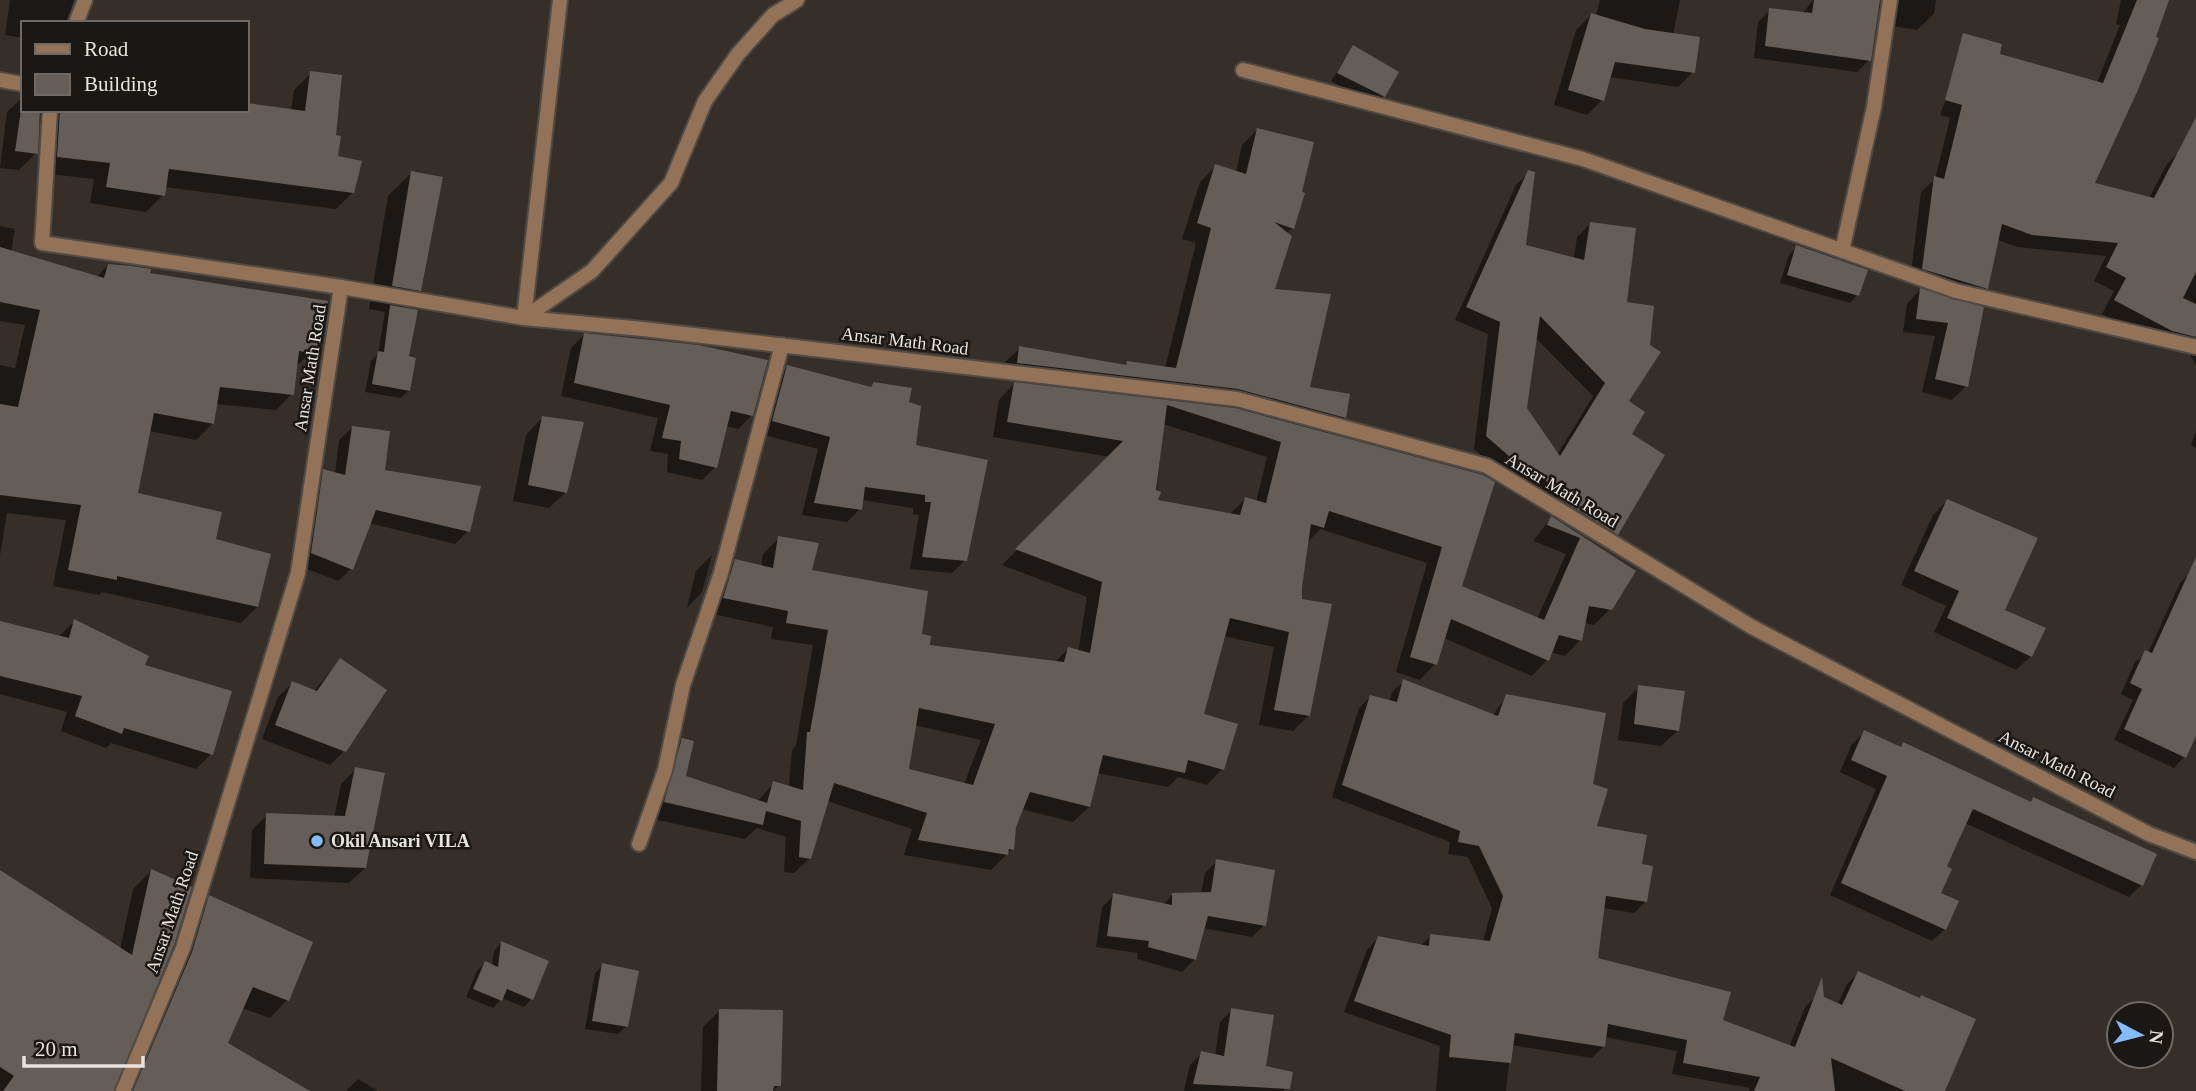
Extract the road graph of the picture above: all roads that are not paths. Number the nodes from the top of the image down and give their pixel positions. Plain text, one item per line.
1 (85, 0) edge
2 (560, 0) edge
3 (797, 0) edge
4 (1889, 0) edge
5 (77, 21) edge
6 (1243, 70) dead end
7 (0, 80) edge
8 (21, 84) edge
9 (50, 112) edge
10 (1842, 251) junction
11 (341, 287) junction
12 (524, 318) junction
13 (782, 345) junction
14 (2196, 347) edge
15 (639, 844) dead end
16 (2196, 852) edge
17 (123, 1091) edge

1 - 5 street
2 - 12 street
3 - 12 street
4 - 10 street
6 - 10 street
7 - 8 street
9 - 11 street
10 - 14 street
11 - 12 street, Ansar Math Road
11 - 17 street, Ansar Math Road
12 - 13 street, Ansar Math Road
13 - 15 street
13 - 16 street, Ansar Math Road

